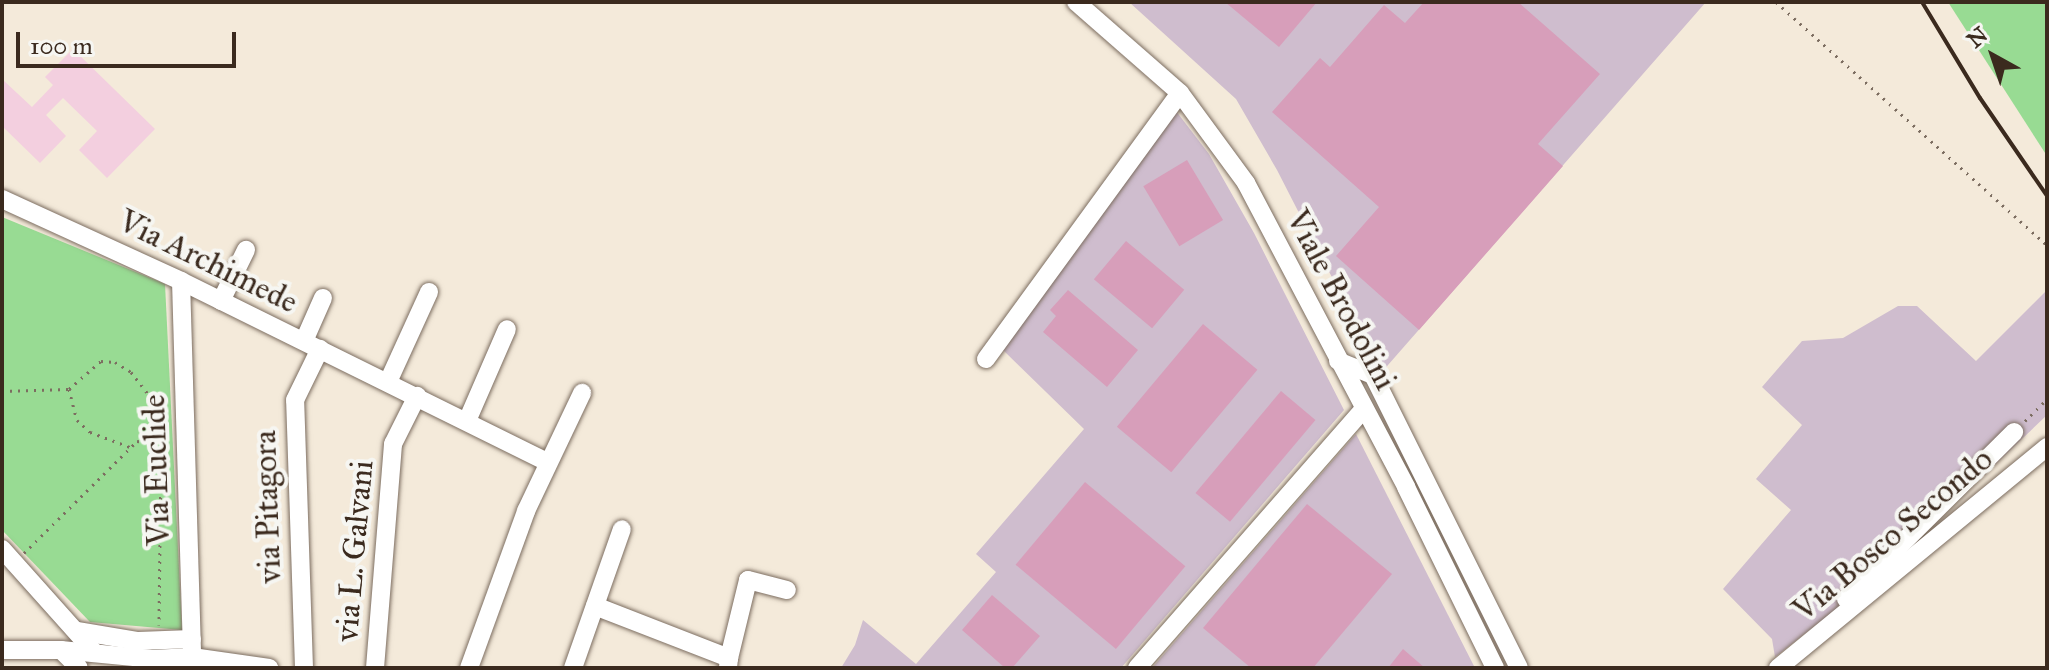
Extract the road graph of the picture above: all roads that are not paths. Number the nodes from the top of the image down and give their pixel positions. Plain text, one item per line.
1 (1076, 2) edge
2 (1180, 93) junction
3 (2, 199) edge
4 (246, 250) dead end
5 (181, 281) junction
6 (429, 292) dead end
7 (323, 298) dead end
8 (221, 301) junction
9 (507, 329) dead end
10 (312, 345) junction
11 (986, 359) dead end
12 (1338, 361) junction
13 (388, 382) junction
14 (582, 393) dead end
15 (417, 396) junction
16 (1364, 409) junction
17 (467, 421) junction
18 (2014, 432) road end
19 (2047, 447) edge
20 (548, 462) junction
21 (622, 529) dead end
22 (2, 549) edge
23 (787, 590) dead end
24 (595, 606) junction
25 (77, 631) junction
26 (1819, 635) junction
27 (2, 650) edge
28 (61, 650) junction
29 (94, 652) junction
30 (194, 656) edge
31 (728, 663) edge
32 (79, 668) edge
33 (269, 668) edge
34 (304, 668) edge
35 (375, 668) edge
36 (469, 668) edge
37 (573, 668) edge
38 (1137, 668) edge
39 (1495, 668) edge
40 (1519, 668) edge
41 (1778, 668) edge

1 - 2 street, Viale Brodolini
2 - 11 street
2 - 12 street, Viale Brodolini
3 - 5 street, Via Archimede
4 - 8 street
5 - 8 street, Via Archimede
5 - 30 street, Via Euclide
6 - 13 street
7 - 10 street, via Pitagora
8 - 10 street, Via Archimede
9 - 17 street
10 - 13 street, Via Archimede
10 - 34 street, via Pitagora
12 - 16 street, Viale Brodolini
12 - 40 street
13 - 15 street, Via Archimede
14 - 20 street
15 - 17 street, Via Archimede
15 - 35 street, via L. Galvani
16 - 38 street
16 - 39 street, Viale Brodolini
17 - 20 street, Via Archimede
18 - 26 street
19 - 26 street, Via Bosco Secondo
20 - 36 street
21 - 24 street
22 - 25 street
23 - 31 street
24 - 31 street
24 - 37 street
25 - 29 street
25 - 30 street
26 - 41 street, Via Bosco Secondo
27 - 28 street
28 - 29 street
28 - 32 street
29 - 30 street
30 - 33 street

